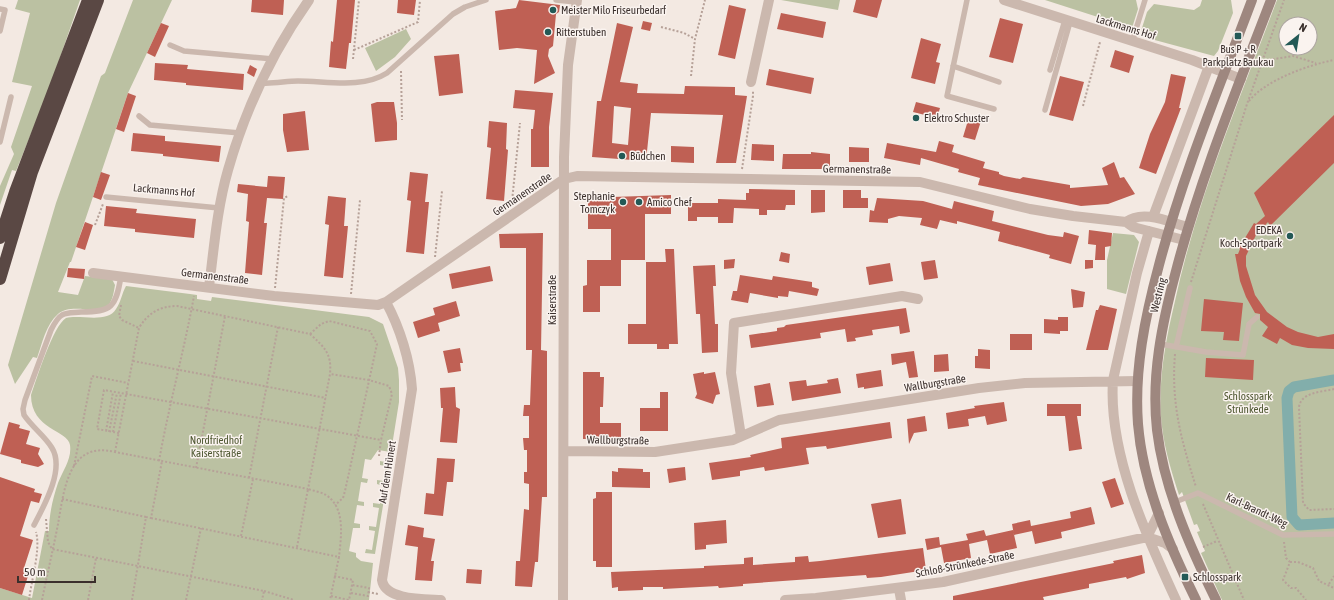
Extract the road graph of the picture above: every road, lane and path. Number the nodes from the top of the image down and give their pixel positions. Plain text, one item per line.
1 (88, 0) edge
2 (98, 0) edge
3 (308, 0) edge
4 (359, 0) edge
5 (420, 0) edge
6 (486, 0) edge
7 (556, 0) edge
8 (705, 0) edge
9 (769, 0) edge
10 (967, 0) edge
11 (1004, 0) edge
12 (1145, 0) edge
13 (1252, 0) edge
14 (1271, 0) edge
15 (1284, 0) edge
16 (577, 1) edge
17 (0, 9) edge
18 (1067, 21) junction
19 (661, 27) dead end
20 (0, 31) edge
21 (1103, 33) junction
22 (695, 40) junction
23 (1132, 42) junction
24 (170, 45) dead end
25 (354, 50) junction
26 (273, 59) junction
27 (353, 59) dead end
28 (1334, 60) edge
29 (1262, 61) junction
30 (399, 62) junction
31 (1316, 63) junction
32 (953, 66) junction
33 (1209, 66) junction
34 (1050, 70) dead end
35 (1225, 72) junction
36 (691, 76) dead end
37 (1241, 79) junction
38 (751, 82) joint
39 (999, 82) dead end
40 (261, 83) junction
41 (11, 97) dead end
42 (1247, 104) junction
43 (1083, 106) dead end
44 (994, 109) dead end
45 (1045, 110) dead end
46 (139, 116) dead end
47 (402, 120) dead end
48 (520, 123) dead end
49 (240, 133) junction
50 (0, 142) edge
51 (740, 178) junction
52 (564, 179) junction
53 (442, 191) dead end
54 (288, 196) dead end
55 (106, 197) joint
56 (360, 200) dead end
57 (219, 208) junction
58 (519, 210) junction
59 (1153, 217) junction
60 (1126, 222) junction
61 (1171, 222) junction
62 (95, 225) dead end
63 (1188, 227) junction
64 (1149, 231) junction
65 (1167, 235) junction
66 (0, 238) edge
67 (1184, 240) junction
68 (434, 268) junction
69 (93, 273) dead end
70 (121, 276) junction
71 (0, 278) edge
72 (196, 286) junction
73 (209, 287) junction
74 (1190, 288) joint
75 (274, 296) junction
76 (918, 300) dead end
77 (114, 302) junction
78 (386, 302) junction
79 (350, 304) junction
80 (192, 309) junction
81 (225, 316) junction
82 (1257, 317) dead end
83 (278, 327) junction
84 (139, 328) junction
85 (310, 334) junction
86 (1160, 344) junction
87 (1176, 347) junction
88 (133, 361) junction
89 (180, 370) junction
90 (330, 374) junction
91 (214, 376) junction
92 (369, 380) junction
93 (1113, 380) junction
94 (1137, 381) junction
95 (129, 383) junction
96 (266, 386) junction
97 (1334, 389) edge
98 (113, 392) junction
99 (117, 392) junction
100 (121, 393) junction
101 (127, 393) junction
102 (326, 398) junction
103 (170, 401) junction
104 (208, 408) junction
105 (260, 419) junction
106 (319, 430) junction
107 (106, 431) junction
108 (109, 432) junction
109 (113, 432) junction
110 (119, 433) junction
111 (741, 436) junction
112 (357, 437) junction
113 (381, 440) junction
114 (564, 451) junction
115 (116, 452) junction
116 (379, 456) dead end
117 (159, 461) junction
118 (162, 461) junction
119 (74, 468) junction
120 (196, 468) junction
121 (249, 478) junction
122 (253, 479) junction
123 (308, 489) junction
124 (1198, 493) junction
125 (62, 499) junction
126 (1175, 502) junction
127 (335, 505) junction
128 (1334, 509) edge
129 (42, 510) junction
130 (1159, 513) junction
131 (146, 517) junction
132 (151, 518) junction
133 (34, 525) joint
134 (201, 528) junction
135 (1334, 534) edge
136 (1283, 535) junction
137 (241, 536) junction
138 (1147, 537) junction
139 (1218, 541) junction
140 (297, 547) junction
141 (52, 549) junction
142 (1173, 549) junction
143 (1194, 551) junction
144 (339, 556) junction
145 (96, 558) junction
146 (1290, 562) junction
147 (138, 566) junction
148 (191, 576) junction
149 (334, 576) junction
150 (1334, 576) edge
151 (1329, 584) junction
152 (352, 585) junction
153 (899, 588) junction
154 (1334, 588) edge
155 (264, 591) junction
156 (351, 593) junction
157 (331, 596) junction
158 (28, 600) edge
159 (42, 600) edge
160 (88, 600) edge
161 (132, 600) edge
162 (186, 600) edge
163 (262, 600) edge
164 (291, 600) edge
165 (294, 600) edge
166 (330, 600) edge
167 (441, 600) edge
168 (563, 600) edge
169 (785, 600) edge
170 (900, 600) edge
171 (1176, 600) edge
172 (1196, 600) edge
173 (1216, 600) edge
174 (1244, 600) edge
175 (1306, 600) edge

1 - 66 highway
2 - 71 highway
3 - 26 street
4 - 25 path
5 - 25 path
6 - 30 lane
7 - 16 lane
8 - 22 path
9 - 38 street
10 - 32 lane
11 - 18 street, Lackmanns Hof
12 - 23 lane
13 - 35 main road, Westring
14 - 37 main road, Westring
15 - 29 path
16 - 52 street, Kaiserstraße
17 - 20 lane
18 - 21 street, Lackmanns Hof
18 - 34 lane
18 - 45 lane
19 - 22 path
21 - 23 street, Lackmanns Hof
21 - 43 path
22 - 36 path
23 - 33 street, Lackmanns Hof
24 - 26 lane
25 - 27 path
26 - 40 street
28 - 31 path
29 - 31 path
29 - 42 path
30 - 40 lane
30 - 47 path
31 - 42 path
32 - 39 lane
32 - 44 lane
33 - 35 street, Lackmanns Hof
33 - 59 street
35 - 37 street, Lackmanns Hof
35 - 61 main road, Westring
37 - 63 main road, Westring
38 - 51 path
40 - 49 street
41 - 50 lane
42 - 74 path
46 - 49 lane
48 - 58 path
49 - 57 street
51 - 52 street, Germanenstraße
51 - 60 street, Germanenstraße
52 - 58 street, Germanenstraße
52 - 114 street, Kaiserstraße
53 - 68 path
54 - 75 path
55 - 57 lane, Lackmanns Hof
55 - 62 path
56 - 79 path
57 - 73 street
58 - 68 street, Germanenstraße
59 - 60 street, Germanenstraße
59 - 61 street, Germanenstraße
60 - 64 street, Germanenstraße
61 - 63 street, Germanenstraße
61 - 65 main road, Westring
63 - 67 main road, Westring
64 - 65 street, Germanenstraße
64 - 93 street
65 - 67 street, Germanenstraße
65 - 94 main road, Westring
67 - 86 main road, Westring
68 - 78 street, Germanenstraße
69 - 70 street, Germanenstraße
70 - 72 street, Germanenstraße
70 - 77 lane
72 - 73 street, Germanenstraße
72 - 80 path
73 - 75 street, Germanenstraße
74 - 87 lane
75 - 79 street, Germanenstraße
76 - 111 street
77 - 84 path
77 - 129 lane
78 - 79 street, Germanenstraße
78 - 167 street, Auf dem Hünert
80 - 81 path
80 - 84 path
80 - 89 path
81 - 83 path
81 - 91 path
82 - 87 lane
83 - 85 path
83 - 96 path
84 - 88 path
85 - 90 path
85 - 92 path
86 - 87 lane
86 - 126 main road, Westring
87 - 124 path
88 - 89 path
88 - 95 path
89 - 91 path
89 - 103 path
90 - 92 path
90 - 102 path
91 - 96 path
91 - 104 path
92 - 112 path
92 - 113 path
93 - 94 street, Wallburgstraße
93 - 111 street, Wallburgstraße
93 - 138 street
94 - 130 main road, Westring
95 - 101 path
95 - 119 path
96 - 102 path
96 - 105 path
97 - 128 path
98 - 99 path
98 - 107 path
98 - 107 path
99 - 100 path
99 - 108 path
100 - 101 path
100 - 109 path
101 - 103 path
101 - 110 path
102 - 106 path
103 - 104 path
103 - 117 path
104 - 105 path
104 - 120 path
105 - 106 path
105 - 121 path
106 - 112 path
106 - 123 path
107 - 108 path
108 - 109 path
109 - 110 path
110 - 115 path
111 - 114 street, Wallburgstraße
112 - 113 path
112 - 127 path
113 - 116 path
114 - 168 street, Kaiserstraße
115 - 117 path
115 - 119 path
117 - 118 path
118 - 120 path
118 - 132 path
119 - 125 path
120 - 121 path
121 - 122 path
122 - 123 path
122 - 137 path
123 - 127 path
123 - 140 path
124 - 126 lane
124 - 136 lane, Karl-Brandt-Weg
124 - 139 path
125 - 131 path
125 - 141 path
126 - 143 main road, Westring
127 - 144 path
129 - 133 lane
129 - 141 path
130 - 138 street
130 - 142 main road, Westring
131 - 132 path
131 - 147 path
132 - 134 path
133 - 158 path
134 - 137 path
134 - 148 path
135 - 136 lane, Karl-Brandt-Weg
136 - 146 path
137 - 140 path
138 - 142 street
138 - 153 street, Schloß-Strünkede-Straße
138 - 171 street
139 - 143 path
139 - 174 path
140 - 144 path
141 - 145 path
141 - 159 path
142 - 172 main road, Westring
143 - 173 main road, Westring
144 - 149 path
145 - 147 path
145 - 160 path
146 - 151 path
146 - 175 path
147 - 148 path
147 - 161 path
148 - 155 path
148 - 162 path
149 - 152 path
149 - 157 path
150 - 151 path
151 - 154 path
152 - 156 path
152 - 156 path
153 - 169 street, Schloß-Strünkede-Straße
153 - 170 street
155 - 163 path
155 - 164 path
156 - 157 path
157 - 166 path
164 - 165 path

